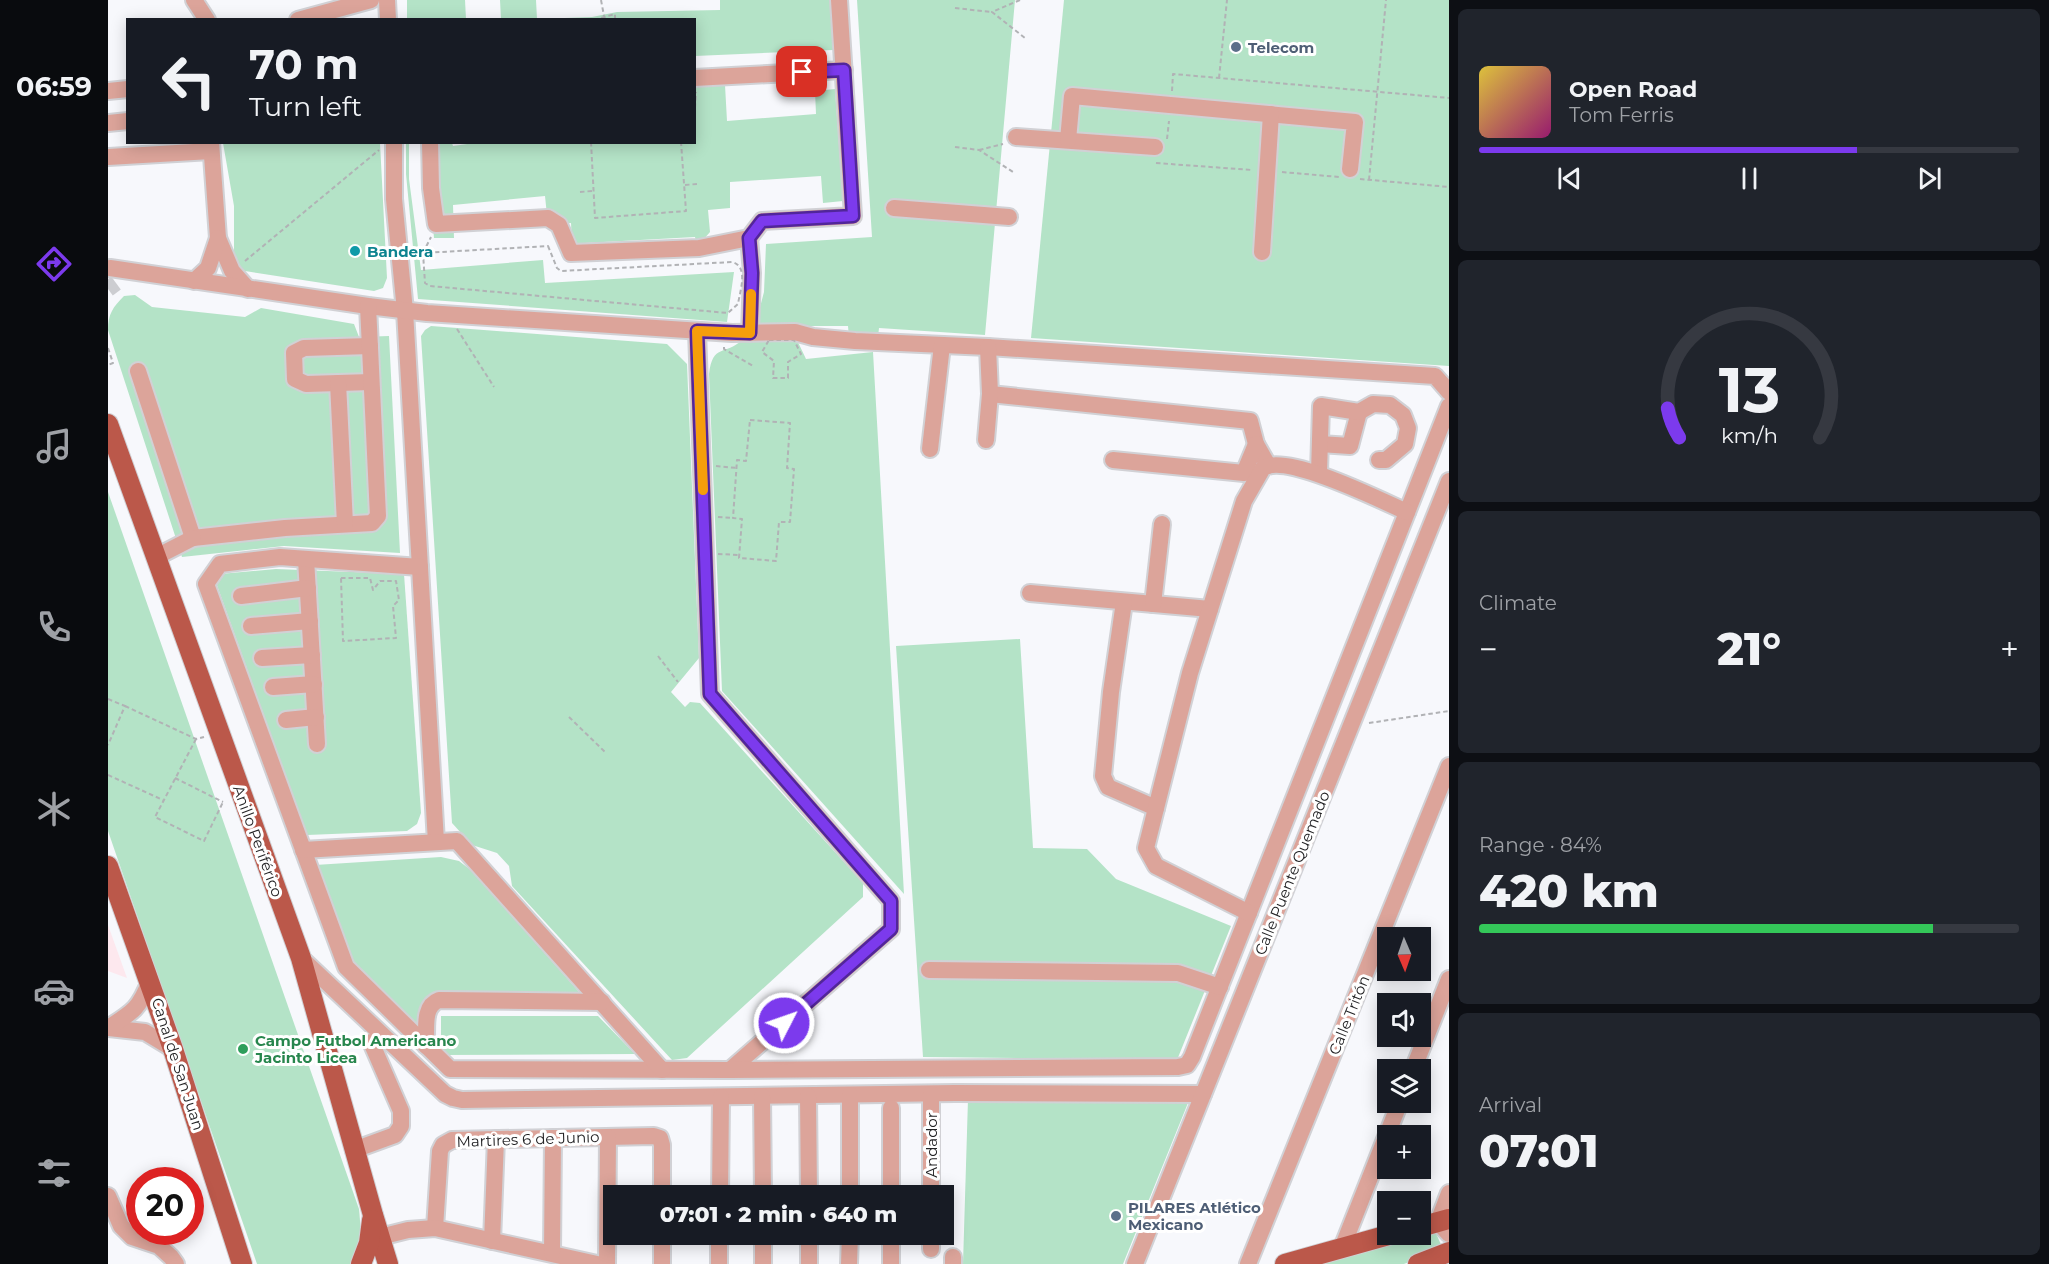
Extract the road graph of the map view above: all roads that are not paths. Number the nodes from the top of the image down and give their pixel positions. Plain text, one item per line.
1 (194, 0) edge
2 (371, 0) edge
3 (387, 0) edge
4 (839, 0) edge
5 (206, 18) edge
6 (305, 18) edge
7 (388, 18) edge
8 (844, 70) junction
9 (696, 77) edge
10 (126, 89) edge
11 (108, 91) edge
12 (1271, 114) junction
13 (126, 121) edge
14 (108, 123) edge
15 (1013, 139) road end
16 (1068, 140) junction
17 (430, 144) edge
18 (387, 146) edge
19 (211, 147) edge
20 (1154, 155) road end
21 (108, 157) edge
22 (1352, 175) road end
23 (894, 208) dead end
24 (1009, 217) dead end
25 (218, 238) junction
26 (749, 238) junction
27 (1262, 252) dead end
28 (113, 276) tunnel mouth
29 (194, 281) junction
30 (248, 289) junction
31 (368, 306) junction
32 (405, 311) junction
33 (697, 331) junction
34 (750, 333) junction
35 (942, 345) junction
36 (370, 346) junction
37 (988, 347) junction
38 (138, 371) dead end
39 (338, 382) junction
40 (371, 382) junction
41 (1449, 392) edge
42 (990, 394) junction
43 (1449, 406) edge
44 (1359, 412) junction
45 (108, 424) edge
46 (986, 440) dead end
47 (1256, 444) junction
48 (1320, 444) junction
49 (930, 449) dead end
50 (1113, 460) dead end
51 (1379, 460) dead end
52 (1268, 465) junction
53 (1319, 473) junction
54 (1449, 482) edge
55 (1407, 512) junction
56 (345, 524) junction
57 (1162, 524) dead end
58 (193, 538) junction
59 (156, 557) junction
60 (306, 559) junction
61 (420, 567) junction
62 (308, 588) junction
63 (1030, 594) dead end
64 (241, 596) dead end
65 (1124, 602) junction
66 (1153, 604) junction
67 (1210, 609) junction
68 (310, 621) junction
69 (251, 626) dead end
70 (312, 655) junction
71 (262, 658) dead end
72 (314, 684) junction
73 (273, 687) dead end
74 (316, 717) junction
75 (286, 720) dead end
76 (317, 744) dead end
77 (1449, 766) edge
78 (1156, 808) junction
79 (436, 842) junction
80 (303, 850) junction
81 (108, 866) edge
82 (1249, 913) junction
83 (301, 958) junction
84 (929, 970) dead end
85 (1449, 979) edge
86 (150, 981) junction
87 (1220, 987) junction
88 (602, 1002) junction
89 (108, 1028) edge
90 (371, 1042) dead end
91 (426, 1046) junction
92 (174, 1049) junction
93 (1417, 1059) edge
94 (983, 1068) junction
95 (663, 1070) junction
96 (730, 1070) junction
97 (984, 1093) junction
98 (931, 1094) junction
99 (1203, 1094) junction
100 (850, 1095) junction
101 (762, 1096) junction
102 (808, 1096) junction
103 (721, 1097) junction
104 (891, 1108) dead end
105 (1396, 1113) edge
106 (608, 1137) junction
107 (553, 1138) junction
108 (496, 1139) junction
109 (354, 1150) junction
110 (662, 1185) edge
111 (720, 1185) edge
112 (763, 1185) edge
113 (809, 1185) edge
114 (850, 1185) edge
115 (891, 1185) edge
116 (931, 1185) edge
117 (1449, 1193) edge
118 (108, 1196) edge
119 (373, 1215) junction
120 (1439, 1226) edge
121 (435, 1228) junction
122 (380, 1237) junction
123 (1377, 1238) edge
124 (492, 1241) junction
125 (662, 1245) edge
126 (719, 1245) edge
127 (763, 1245) edge
128 (809, 1245) edge
129 (850, 1245) edge
130 (891, 1245) edge
131 (1342, 1248) junction
132 (1449, 1252) edge
133 (552, 1253) junction
134 (243, 1262) edge
135 (176, 1264) edge
136 (361, 1264) edge
137 (388, 1264) edge
138 (597, 1264) edge
139 (607, 1264) edge
140 (662, 1264) edge
141 (719, 1264) edge
142 (763, 1264) edge
143 (809, 1264) edge
144 (849, 1264) edge
145 (891, 1264) edge
146 (1136, 1264) edge
147 (1248, 1264) edge
148 (1285, 1264) edge
149 (1418, 1264) edge

1 - 5 street
2 - 6 street
3 - 7 street
4 - 8 street
8 - 9 street
8 - 26 street
10 - 11 street
12 - 16 street
12 - 22 street
12 - 27 street
13 - 14 street
15 - 16 street
16 - 20 street
17 - 26 street
18 - 32 street
19 - 21 street
19 - 25 street
23 - 24 street
25 - 29 street
25 - 30 street
26 - 34 street
28 - 29 street
29 - 30 street
30 - 31 street
31 - 32 street
31 - 36 street
32 - 33 street
32 - 61 street
33 - 34 street
33 - 96 street
34 - 35 street
35 - 37 street
35 - 49 street
36 - 39 street
36 - 40 street
37 - 41 street
37 - 42 street
38 - 58 street
39 - 40 street
39 - 56 street
40 - 56 street
42 - 46 street
42 - 47 street
43 - 55 street
44 - 48 street
44 - 48 street
44 - 51 street
45 - 59 main road, Anillo Periférico
47 - 50 street
47 - 52 street
48 - 53 street
52 - 53 street
52 - 67 street
53 - 55 street
54 - 99 street, Calle Puente Quemado
55 - 82 street
56 - 58 street
57 - 66 street
58 - 59 street
59 - 83 main road, Anillo Periférico
60 - 61 street
60 - 62 street
60 - 80 street
61 - 79 street
62 - 64 street
62 - 68 street
63 - 65 street
65 - 66 street
65 - 78 street
66 - 67 street
67 - 78 street
68 - 69 street
68 - 70 street
70 - 71 street
70 - 72 street
72 - 73 street
72 - 74 street
74 - 75 street
74 - 76 street
77 - 147 street, Calle Tritón
78 - 82 street
79 - 80 street
79 - 88 street
80 - 91 street
81 - 86 main road, Canal de San Juan
82 - 87 street
83 - 103 street
83 - 109 main road, Anillo Periférico
84 - 87 street
85 - 93 street
86 - 89 street
86 - 92 main road, Canal de San Juan
87 - 94 street
88 - 91 street
88 - 95 street
89 - 92 street
90 - 109 street
91 - 95 street
92 - 134 main road, Canal de San Juan
94 - 96 street
94 - 97 street
95 - 96 street
97 - 98 street
97 - 99 street
98 - 100 street
98 - 116 street, Andador
99 - 146 street, Calle Puente Quemado
100 - 102 street
100 - 114 street
101 - 102 street
101 - 103 street
101 - 112 street
102 - 113 street
103 - 111 street
104 - 115 street
105 - 131 street
106 - 107 street, Martires 6 de Junio
106 - 110 street, Martires 6 de Junio
106 - 139 street
107 - 108 street, Martires 6 de Junio
107 - 133 street
108 - 121 street, Martires 6 de Junio
108 - 124 street
109 - 119 main road, Anillo Periférico
117 - 120 street
118 - 135 street
119 - 122 main road, Anillo Periférico
119 - 136 main road
121 - 122 street
121 - 124 street
122 - 137 main road, Anillo Periférico
123 - 131 main road
124 - 133 street
125 - 140 street
126 - 141 street
127 - 142 street
128 - 143 street
129 - 144 street
130 - 145 street
131 - 148 main road
132 - 149 main road
133 - 138 street

